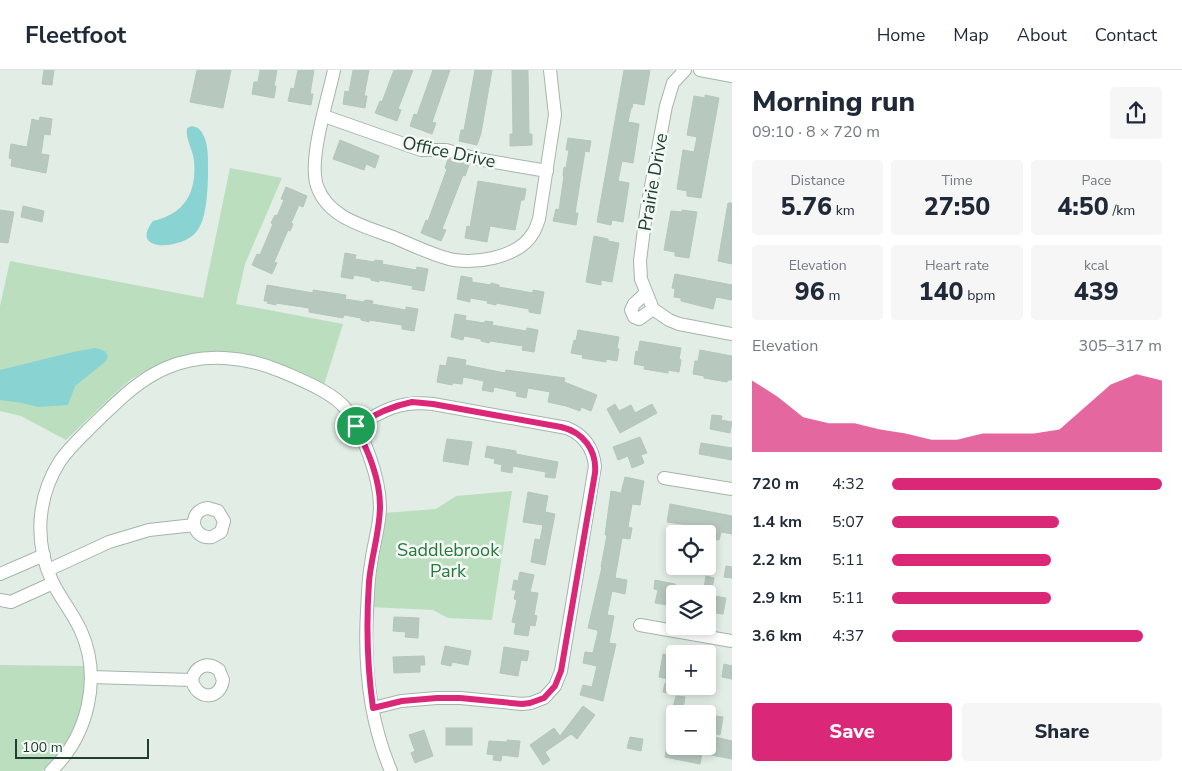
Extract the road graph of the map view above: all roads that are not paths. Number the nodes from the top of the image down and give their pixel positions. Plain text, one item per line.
1 (334, 70) edge
2 (550, 70) edge
3 (684, 70) edge
4 (700, 70) edge
5 (732, 76) edge
6 (322, 122) junction
7 (547, 171) junction
8 (732, 334) edge
9 (356, 426) junction
10 (664, 478) dead end
11 (732, 489) edge
12 (194, 525) dead end
13 (44, 555) junction
14 (48, 570) junction
15 (0, 574) edge
16 (53, 583) junction
17 (0, 600) edge
18 (640, 625) dead end
19 (732, 641) edge
20 (91, 677) junction
21 (192, 680) dead end
22 (373, 708) junction
23 (51, 771) edge
24 (391, 771) edge

1 - 6 street
2 - 7 street
3 - 8 street, Prairie Drive
4 - 5 street
6 - 7 street, Office Drive
6 - 7 street
9 - 13 street
9 - 22 street
9 - 22 street
10 - 11 street
12 - 14 street
13 - 14 street
13 - 15 street
14 - 16 street
16 - 17 street
16 - 20 street
18 - 19 street
20 - 21 street
20 - 23 street
22 - 24 street

